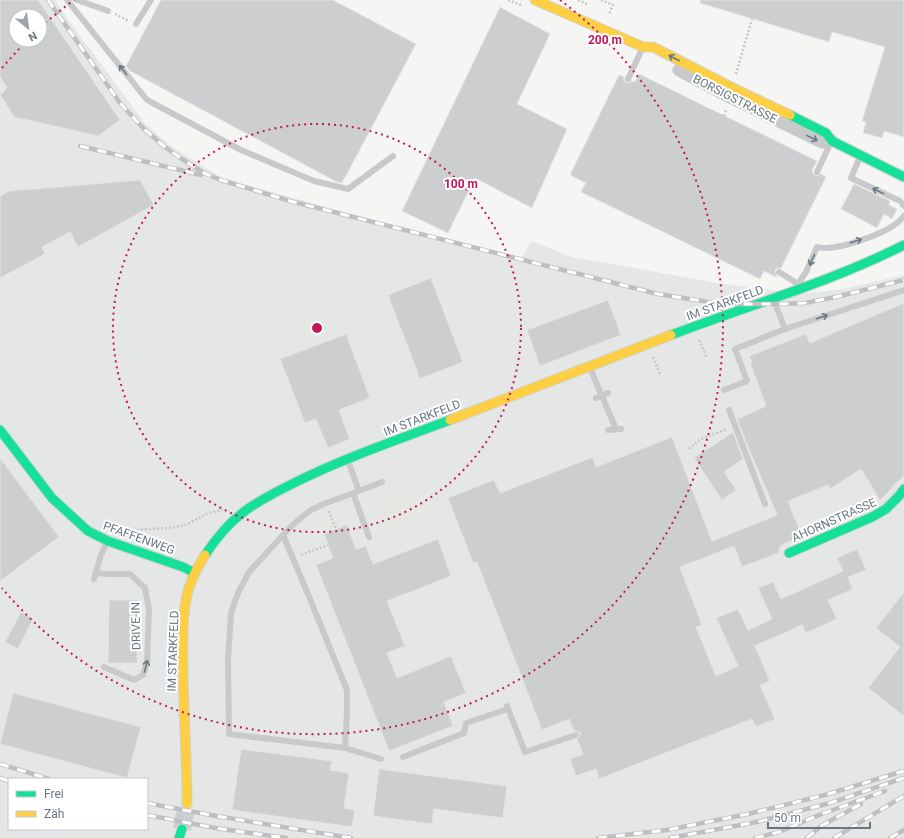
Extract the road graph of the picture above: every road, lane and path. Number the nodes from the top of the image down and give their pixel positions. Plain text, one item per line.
1 (67, 0) edge
2 (77, 0) edge
3 (150, 0) edge
4 (535, 0) edge
5 (601, 0) edge
6 (108, 11) joint
7 (609, 14) dead end
8 (752, 19) dead end
9 (136, 24) joint
10 (643, 47) junction
11 (628, 79) dead end
12 (731, 93) junction
13 (724, 116) dead end
14 (832, 141) junction
15 (862, 155) junction
16 (393, 156) dead end
17 (817, 172) dead end
18 (904, 177) edge
19 (904, 206) edge
20 (904, 216) edge
21 (904, 245) edge
22 (779, 272) dead end
23 (799, 286) junction
24 (904, 290) edge
25 (773, 298) junction
26 (785, 329) junction
27 (699, 338) dead end
28 (707, 358) dead end
29 (590, 366) junction
30 (724, 390) dead end
31 (729, 410) dead end
32 (735, 426) junction
33 (385, 428) dead end
34 (0, 430) edge
35 (608, 430) dead end
36 (391, 442) junction
37 (689, 449) dead end
38 (347, 459) junction
39 (382, 482) dead end
40 (904, 489) edge
41 (356, 492) junction
42 (326, 503) junction
43 (765, 504) dead end
44 (224, 510) dead end
45 (115, 527) dead end
46 (336, 529) dead end
47 (282, 535) junction
48 (369, 537) dead end
49 (108, 541) junction
50 (328, 545) dead end
51 (789, 553) dead end
52 (293, 558) junction
53 (195, 573) junction
54 (104, 667) dead end
55 (576, 735) dead end
56 (345, 748) junction
57 (403, 757) dead end
58 (381, 759) dead end
59 (187, 804) tunnel mouth
60 (182, 829) tunnel mouth
61 (179, 838) edge

16 -> 1 lane
2 - 6 lane
3 - 9 lane
4 - 10 main road, BORSIGSTRASSE
5 - 7 path
6 - 9 path
8 - 12 path
10 - 11 lane
10 - 12 street, BORSIGSTRASSE
12 - 13 path
12 - 14 street, BORSIGSTRASSE
14 - 15 main road, BORSIGSTRASSE
14 - 17 lane
15 - 18 main road, BORSIGSTRASSE
19 -> 15 lane
20 - 23 lane
21 - 23 main road, IM STARKFELD
22 - 23 lane
23 - 25 main road, IM STARKFELD
26 -> 24 lane
25 - 26 lane
25 - 29 main road, IM STARKFELD
26 - 30 lane
27 - 28 path
29 - 35 lane
29 - 36 main road, IM STARKFELD
31 - 32 lane
32 - 37 path
32 - 43 lane
33 - 36 lane
34 - 49 main road, PFAFFENWEG
36 - 38 main road, IM STARKFELD
38 - 41 lane
38 - 53 main road, IM STARKFELD
39 - 41 lane
40 - 51 main road, AHORNSTRASSE
41 - 42 lane
41 - 48 lane
42 - 46 path
42 - 47 lane
44 - 45 path
47 - 52 lane
47 - 56 lane
49 - 53 main road, PFAFFENWEG
54 -> 49 lane, DRIVE-IN
50 - 52 path
52 - 56 lane
53 - 59 main road, IM STARKFELD
55 - 57 lane
56 - 58 lane
60 - 61 main road

